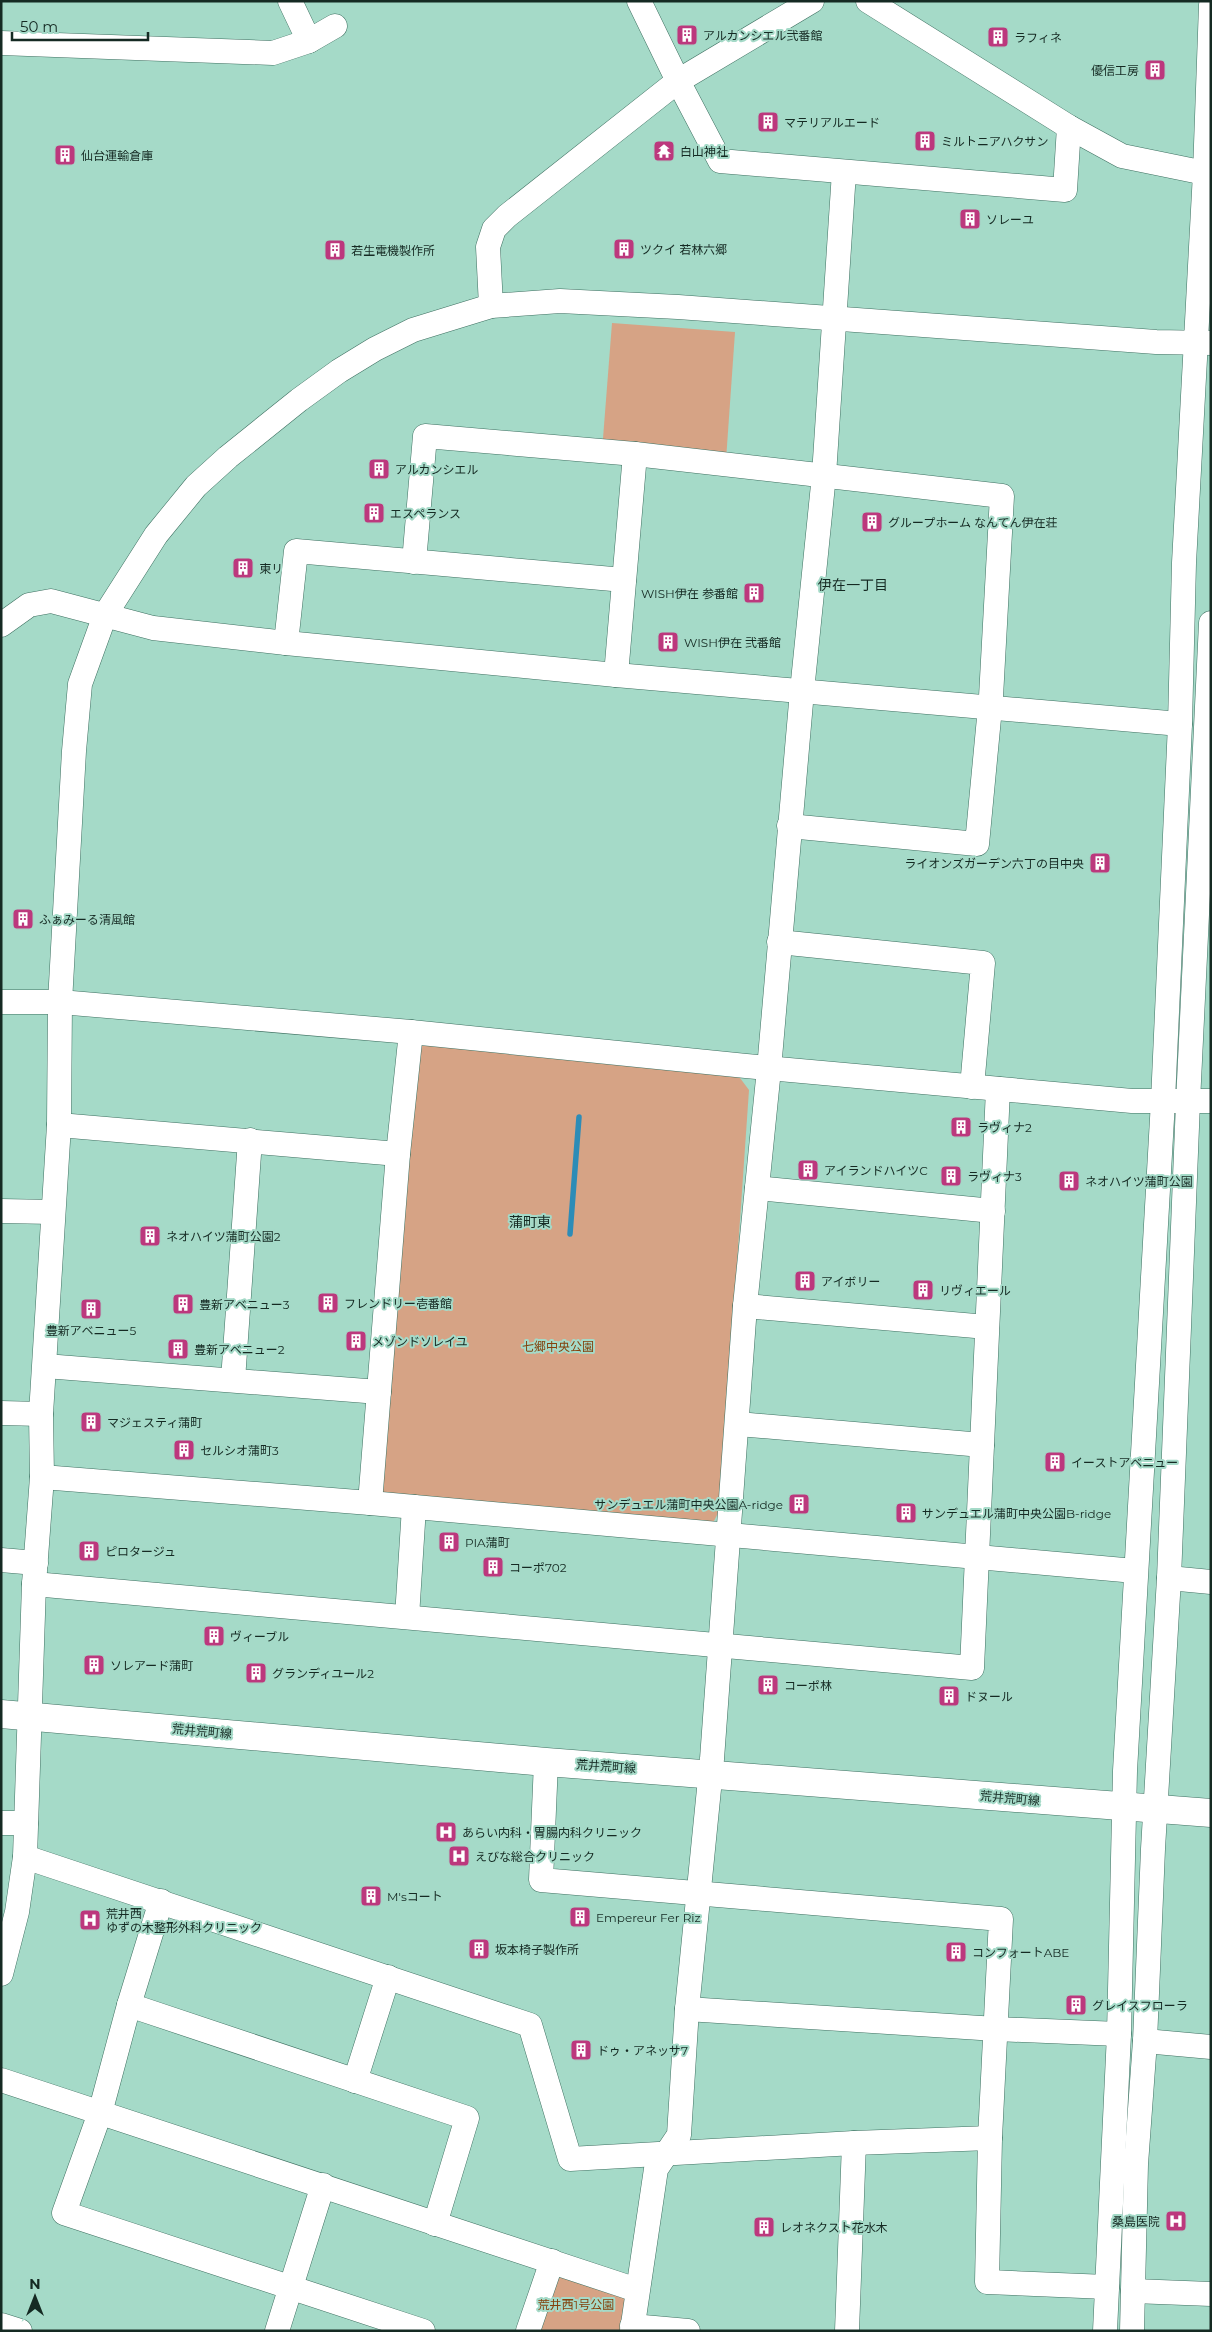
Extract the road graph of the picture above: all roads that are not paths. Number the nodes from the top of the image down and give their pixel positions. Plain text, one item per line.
1 (290, 1) edge
2 (639, 1) edge
3 (812, 1) edge
4 (868, 1) edge
5 (1211, 5) edge
6 (335, 26) dead end
7 (309, 41) junction
8 (1, 43) edge
9 (678, 81) junction
10 (1069, 127) junction
11 (844, 172) junction
12 (1205, 173) junction
13 (491, 306) junction
14 (836, 319) junction
15 (1203, 343) edge
16 (635, 454) junction
17 (824, 475) junction
18 (414, 562) junction
19 (624, 580) junction
20 (106, 615) junction
21 (1211, 624) edge
22 (1, 625) edge
23 (286, 643) junction
24 (616, 676) junction
25 (802, 692) junction
26 (990, 707) junction
27 (1208, 716) edge
28 (1180, 724) junction
29 (789, 826) junction
30 (779, 942) junction
31 (1, 1002) edge
32 (60, 1002) junction
33 (411, 1032) junction
34 (769, 1068) junction
35 (972, 1087) junction
36 (998, 1089) junction
37 (1164, 1102) junction
38 (1199, 1102) edge
39 (59, 1125) junction
40 (250, 1140) junction
41 (398, 1154) junction
42 (757, 1188) junction
43 (1, 1211) edge
44 (992, 1211) junction
45 (53, 1212) junction
46 (745, 1306) junction
47 (987, 1327) junction
48 (45, 1366) junction
49 (233, 1380) junction
50 (379, 1392) junction
51 (1, 1413) edge
52 (41, 1414) junction
53 (738, 1424) junction
54 (982, 1445) junction
55 (42, 1477) junction
56 (370, 1503) junction
57 (414, 1507) junction
58 (728, 1535) junction
59 (976, 1558) junction
60 (1, 1560) edge
61 (1135, 1571) junction
62 (35, 1573) junction
63 (1168, 1578) junction
64 (1211, 1582) edge
65 (407, 1617) junction
66 (721, 1645) junction
67 (1, 1714) edge
68 (31, 1716) junction
69 (546, 1762) junction
70 (711, 1773) junction
71 (1124, 1808) junction
72 (1155, 1810) junction
73 (1211, 1814) edge
74 (1, 1823) edge
75 (26, 1823) junction
76 (25, 1857) junction
77 (700, 1893) junction
78 (161, 1901) junction
79 (1, 1974) edge
80 (388, 1977) junction
81 (129, 2005) junction
82 (687, 2009) junction
83 (996, 2030) junction
84 (1119, 2034) junction
85 (1145, 2041) junction
86 (1211, 2047) edge
87 (1, 2080) edge
88 (355, 2080) junction
89 (100, 2113) junction
90 (990, 2138) junction
91 (854, 2143) junction
92 (667, 2153) junction
93 (323, 2185) junction
94 (436, 2224) junction
95 (552, 2261) junction
96 (290, 2287) junction
97 (1108, 2287) junction
98 (638, 2290) junction
99 (1134, 2291) junction
100 (1211, 2294) edge
101 (1, 2325) edge
102 (632, 2329) edge
103 (20, 2331) edge
104 (277, 2331) edge
105 (423, 2331) edge
106 (528, 2331) edge
107 (688, 2331) edge
108 (847, 2331) edge
109 (1105, 2331) edge
110 (1132, 2331) edge

1 - 7 street
2 - 9 street
3 - 9 street
4 - 10 street
5 - 12 street
6 - 7 street
7 - 8 street
9 - 11 street
9 - 13 street
10 - 11 street
10 - 12 street
11 - 14 street
12 - 15 street
13 - 14 street
13 - 20 street
14 - 15 street
14 - 17 street
15 - 28 street
16 - 17 street
16 - 18 street
16 - 19 street
17 - 25 street
17 - 26 street
18 - 19 street
18 - 23 street
19 - 24 street
20 - 22 street
20 - 23 street
20 - 32 street
21 - 27 street
23 - 24 street
24 - 25 street
25 - 26 street
25 - 29 street
26 - 28 street
26 - 29 street
27 - 38 street
28 - 37 street
29 - 30 street
30 - 34 street
30 - 35 street
31 - 32 street
32 - 33 street
32 - 39 street
33 - 34 street
33 - 41 street
34 - 35 street
34 - 42 street
35 - 36 street
36 - 37 street
36 - 44 street
37 - 38 street
37 - 61 street
38 - 63 street
39 - 40 street
39 - 45 street
40 - 41 street
40 - 49 street
41 - 50 street
42 - 44 street
42 - 46 street
43 - 45 street
44 - 47 street
45 - 48 street
46 - 47 street
46 - 53 street
47 - 54 street
48 - 49 street
48 - 52 street
49 - 50 street
50 - 56 street
51 - 52 street
52 - 55 street
53 - 54 street
53 - 58 street
54 - 59 street
55 - 56 street
55 - 62 street
56 - 57 street
57 - 58 street
57 - 65 street
58 - 59 street
58 - 66 street
59 - 61 street
59 - 66 street
60 - 62 street
61 - 71 street
62 - 65 street
62 - 68 street
63 - 64 street
63 - 72 street
65 - 66 street
66 - 70 street
67 - 68 main road, 荒井荒町線
68 - 69 main road, 荒井荒町線
68 - 75 street
69 - 70 main road, 荒井荒町線
69 - 77 street
70 - 71 main road, 荒井荒町線
70 - 77 street
71 - 72 main road, 荒井荒町線
71 - 84 street
72 - 73 main road, 荒井荒町線
72 - 85 street
74 - 75 street
75 - 76 street
76 - 78 street
76 - 79 street
77 - 82 street
77 - 83 street
78 - 80 street
78 - 81 street
80 - 88 street
80 - 92 street
81 - 88 street
81 - 89 street
82 - 83 street
82 - 92 street
83 - 84 street
83 - 90 street
84 - 97 street
85 - 86 street
85 - 99 street
87 - 89 street
88 - 94 street
89 - 93 street
89 - 96 street
90 - 91 street
90 - 97 street
91 - 92 street
91 - 108 street
92 - 98 street
93 - 94 street
93 - 96 street
94 - 95 street
95 - 98 street
95 - 106 street
96 - 104 street
96 - 105 street
97 - 109 street
98 - 102 street
99 - 100 street
99 - 110 street
101 - 103 street
102 - 107 street

